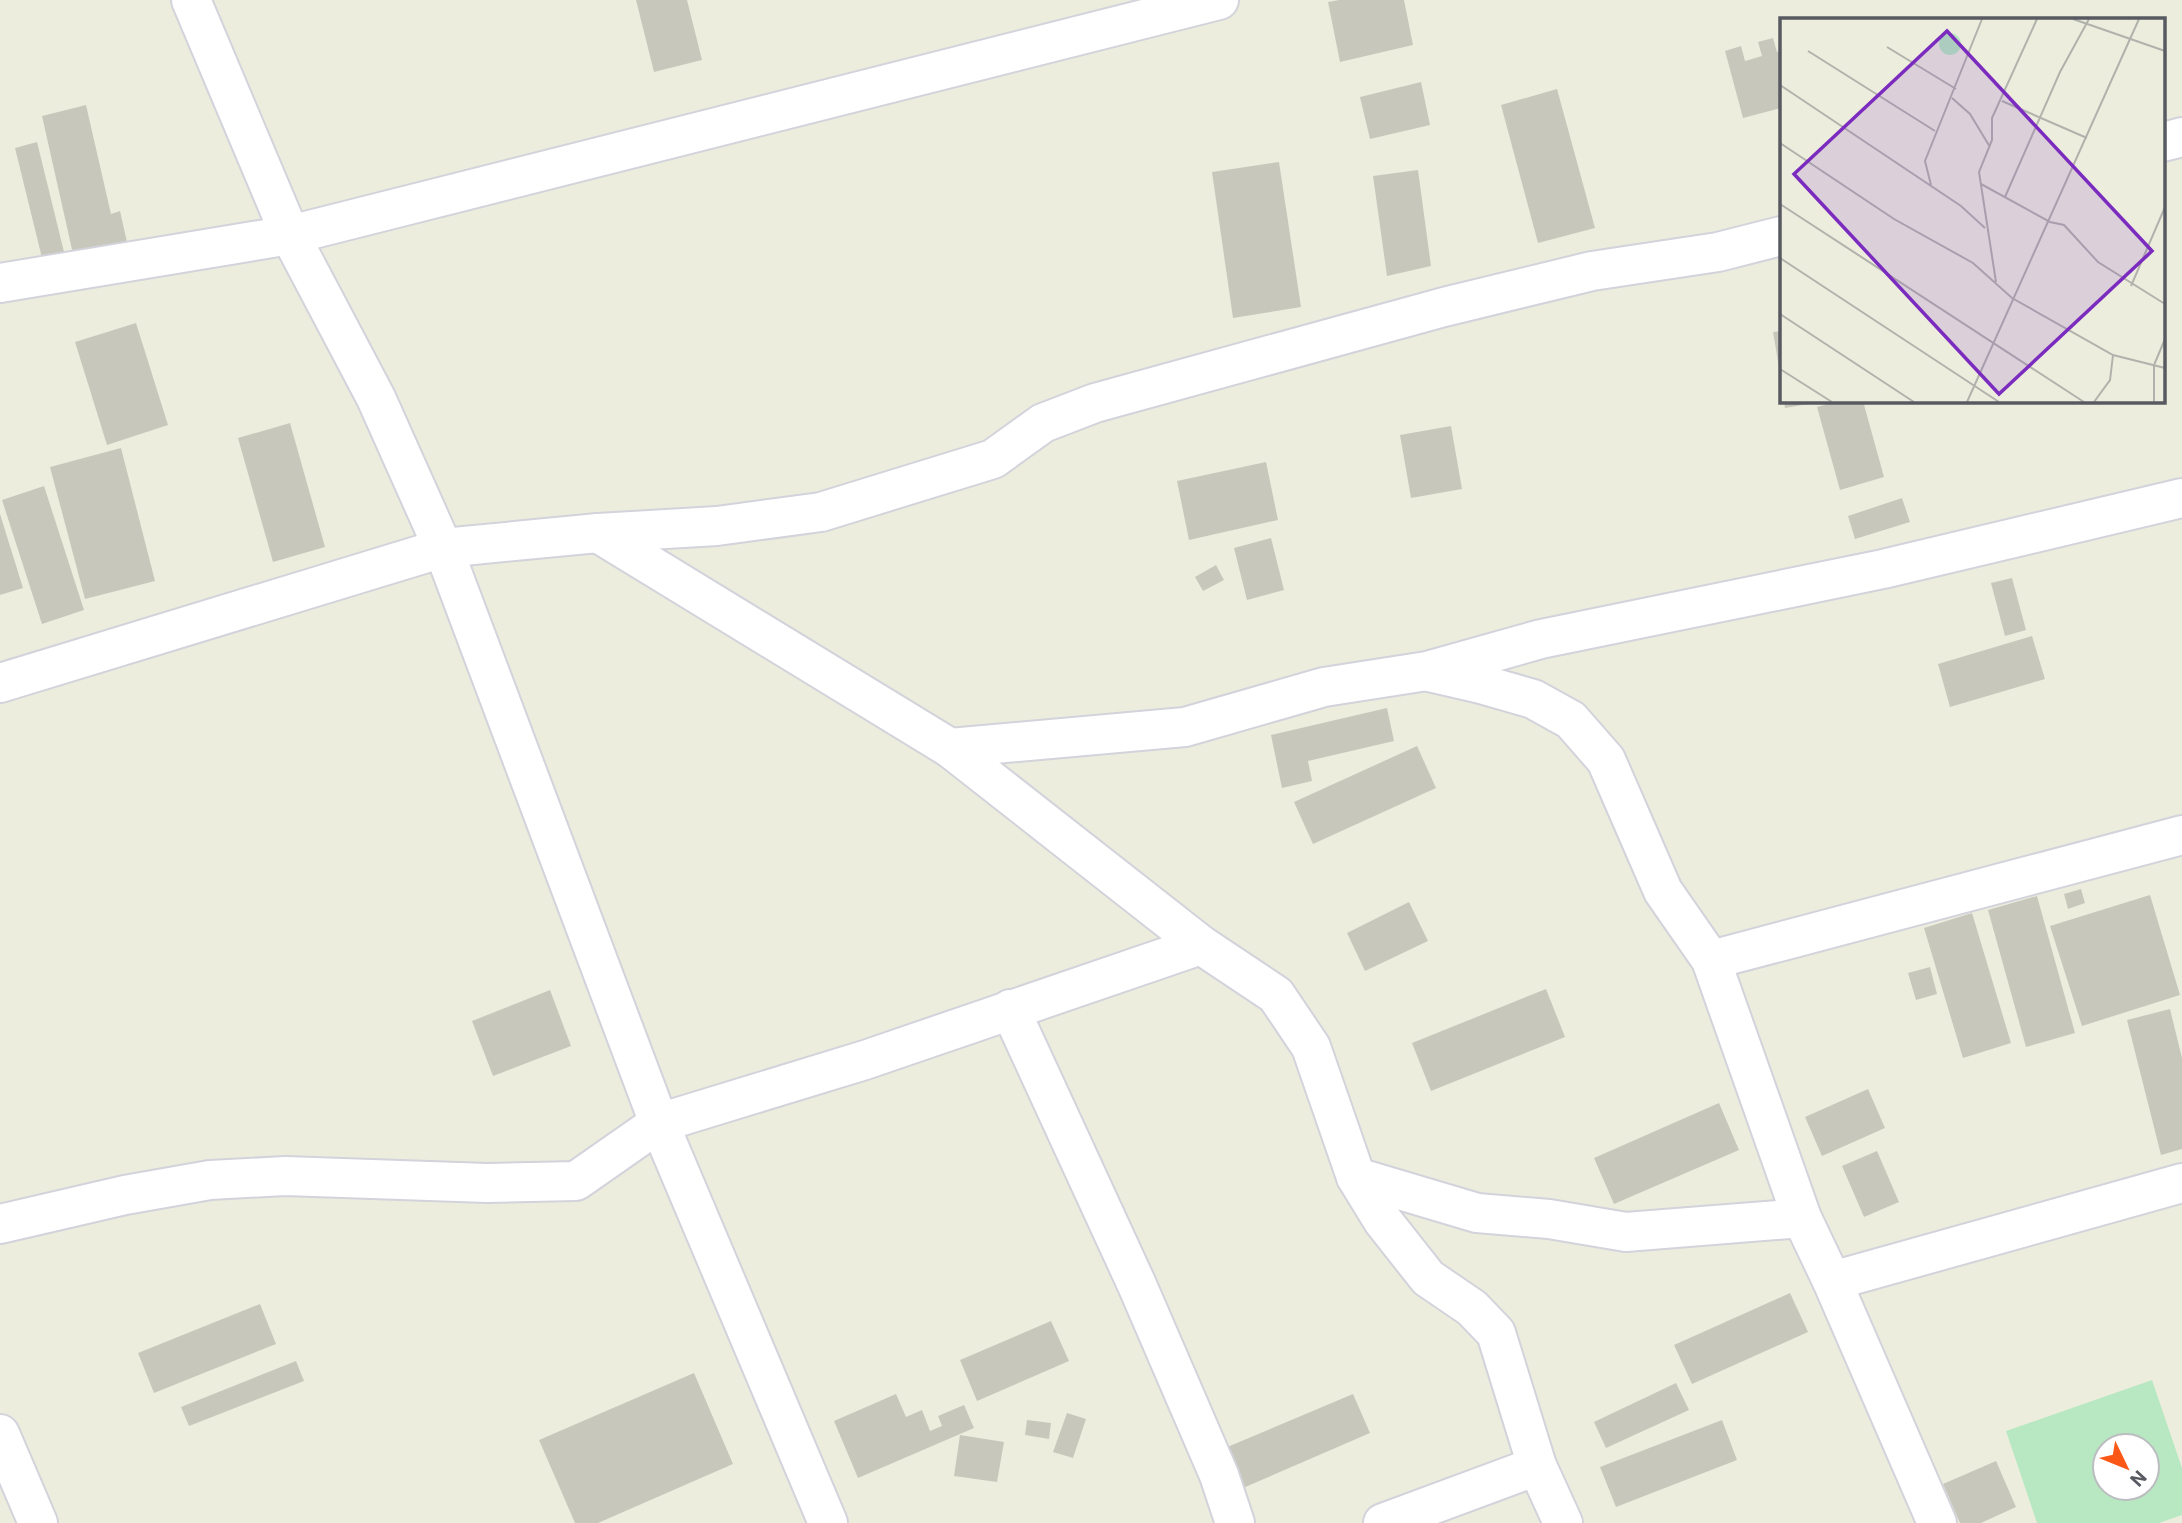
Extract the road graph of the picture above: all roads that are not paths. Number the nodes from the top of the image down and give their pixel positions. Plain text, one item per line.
1 (191, 0) edge
2 (1219, 0) edge
3 (2182, 138) edge
4 (2164, 142) edge
5 (290, 235) junction
6 (1780, 236) edge
7 (0, 283) edge
8 (2182, 498) edge
9 (598, 533) junction
10 (443, 548) junction
11 (1427, 671) junction
12 (0, 683) edge
13 (950, 748) junction
14 (2182, 835) edge
15 (1201, 945) junction
16 (1711, 960) junction
17 (1010, 1009) junction
18 (659, 1123) junction
19 (1356, 1177) junction
20 (2182, 1183) edge
21 (1802, 1218) junction
22 (0, 1224) edge
23 (1832, 1281) junction
24 (0, 1434) edge
25 (1537, 1466) junction
26 (38, 1523) edge
27 (828, 1523) edge
28 (1235, 1523) edge
29 (1383, 1523) edge
30 (1563, 1523) edge
31 (1937, 1523) edge

1 - 5 street
2 - 5 street
3 - 4 street
5 - 7 street
5 - 10 street
6 - 9 street
8 - 11 street
9 - 10 street
9 - 13 street
10 - 12 street
10 - 18 street
11 - 13 street
11 - 16 street
13 - 15 street
14 - 16 street
15 - 17 street
15 - 19 street
16 - 21 street
17 - 18 street
17 - 28 street
18 - 22 street
18 - 27 street
19 - 21 street
19 - 25 street
20 - 23 street
21 - 23 street
23 - 31 street
24 - 26 street
25 - 29 street
25 - 30 street

